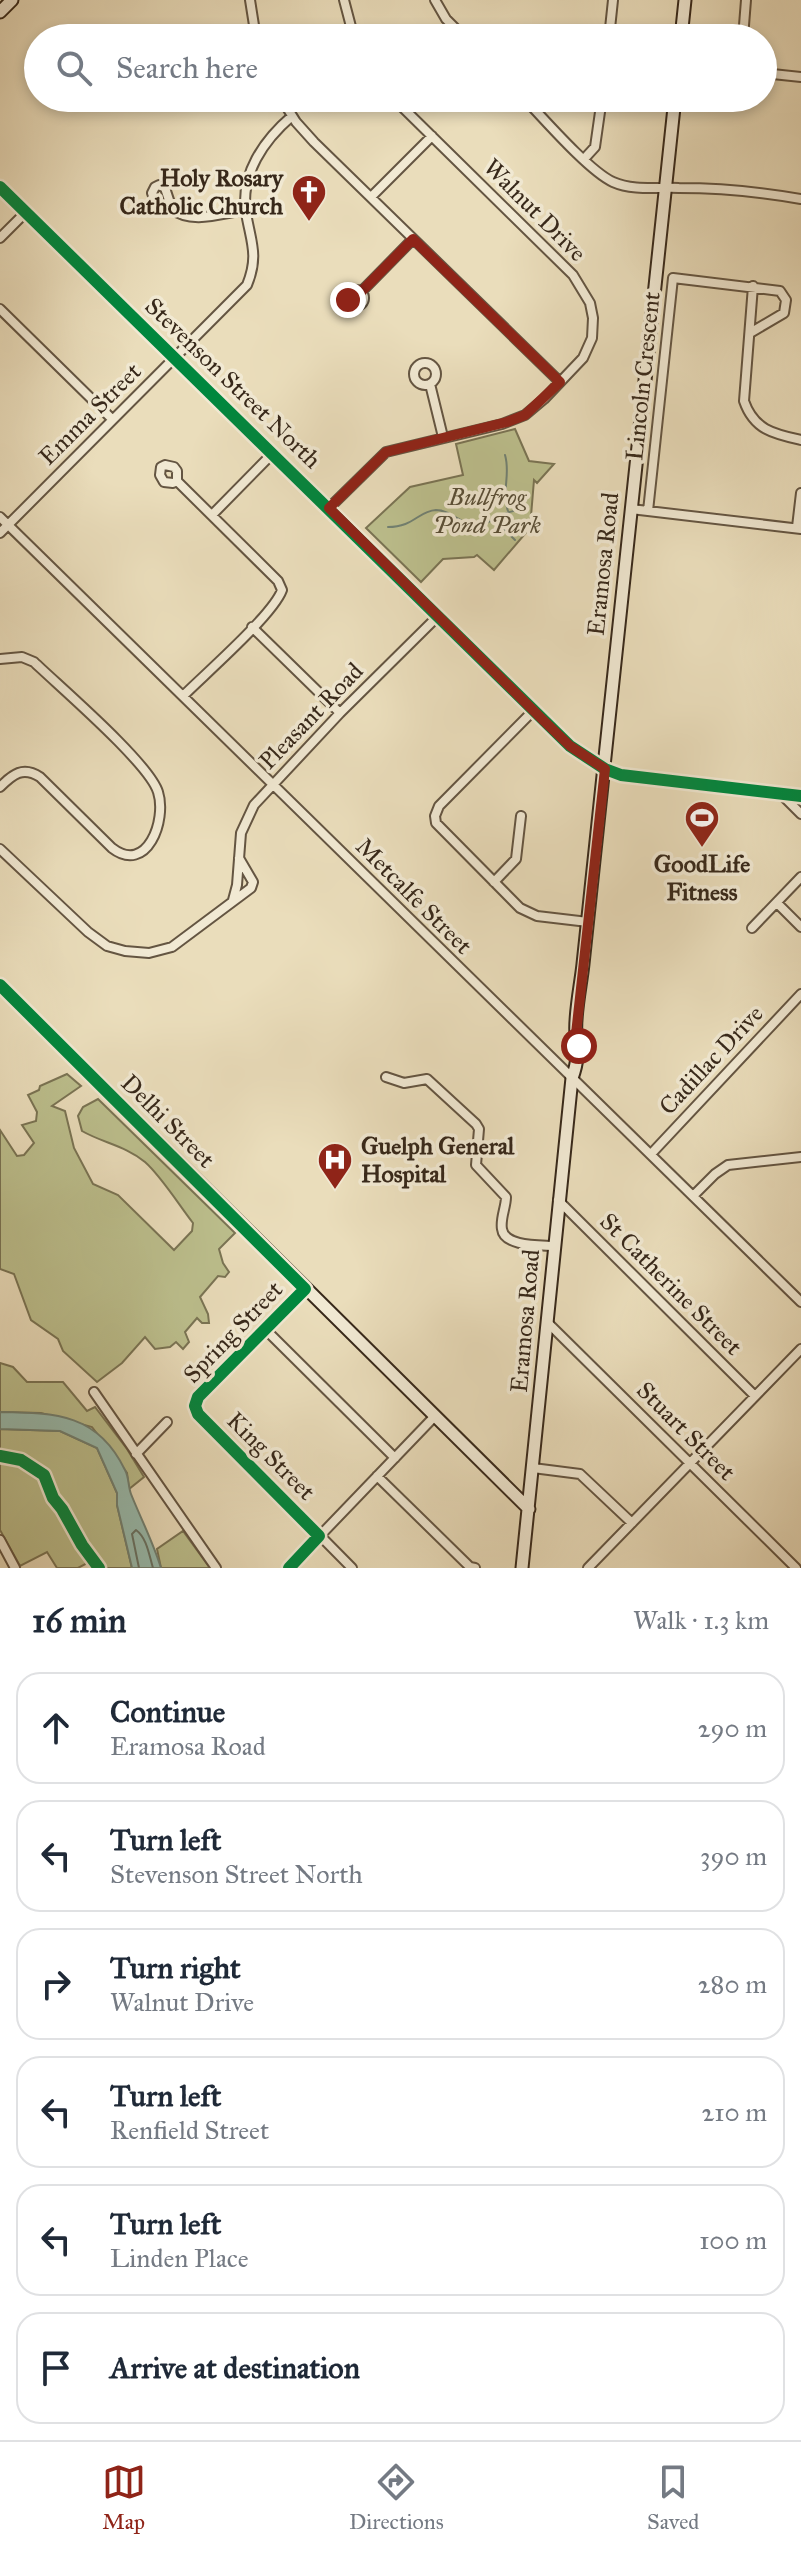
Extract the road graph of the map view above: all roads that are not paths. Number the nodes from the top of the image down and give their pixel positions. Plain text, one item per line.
1 (12, 0) edge
2 (250, 0) edge
3 (344, 0) edge
4 (435, 0) edge
5 (613, 0) edge
6 (685, 0) edge
7 (746, 0) edge
8 (0, 12) edge
9 (253, 24) edge
10 (350, 24) edge
11 (451, 24) edge
12 (610, 24) edge
13 (682, 24) edge
14 (744, 24) edge
15 (777, 74) edge
16 (801, 77) edge
17 (290, 112) edge
18 (407, 112) edge
19 (538, 112) edge
20 (600, 112) edge
21 (673, 112) edge
22 (292, 116) junction
23 (432, 136) junction
24 (584, 159) junction
25 (0, 187) edge
26 (665, 188) junction
27 (371, 197) junction
28 (801, 199) edge
29 (172, 209) dead end
30 (246, 210) junction
31 (26, 212) junction
32 (0, 238) edge
33 (413, 239) junction
34 (753, 286) junction
35 (361, 292) dead end
36 (0, 309) edge
37 (750, 333) junction
38 (175, 358) junction
39 (560, 382) junction
40 (430, 384) dead end
41 (112, 419) junction
42 (443, 437) junction
43 (801, 440) edge
44 (273, 453) junction
45 (177, 481) dead end
46 (801, 493) edge
47 (329, 508) junction
48 (631, 509) junction
49 (648, 511) junction
50 (212, 515) junction
51 (0, 517) edge
52 (8, 525) junction
53 (799, 528) edge
54 (0, 533) edge
55 (437, 617) junction
56 (252, 627) junction
57 (0, 659) edge
58 (183, 696) junction
59 (533, 711) junction
60 (340, 713) junction
61 (605, 769) junction
62 (273, 784) junction
63 (0, 787) edge
64 (780, 793) junction
65 (801, 796) edge
66 (801, 814) edge
67 (521, 816) dead end
68 (0, 849) edge
69 (238, 857) junction
70 (801, 877) edge
71 (494, 882) junction
72 (233, 900) junction
73 (777, 903) junction
74 (588, 922) junction
75 (801, 927) edge
76 (752, 928) dead end
77 (0, 985) edge
78 (801, 994) edge
79 (386, 1077) dead end
80 (572, 1078) junction
81 (651, 1154) junction
82 (801, 1157) edge
83 (694, 1195) junction
84 (558, 1200) junction
85 (554, 1246) junction
86 (305, 1289) junction
87 (801, 1302) edge
88 (547, 1322) junction
89 (266, 1330) junction
90 (801, 1349) edge
91 (94, 1392) dead end
92 (755, 1396) junction
93 (195, 1406) joint
94 (434, 1417) junction
95 (167, 1422) dead end
96 (136, 1454) junction
97 (395, 1458) junction
98 (691, 1463) junction
99 (533, 1468) junction
100 (377, 1476) junction
101 (529, 1509) junction
102 (632, 1523) junction
103 (319, 1536) junction
104 (0, 1540) edge
105 (523, 1554) junction
106 (15, 1568) edge
107 (216, 1568) edge
108 (289, 1568) edge
109 (352, 1568) edge
110 (475, 1568) edge
111 (522, 1568) edge
112 (530, 1568) edge
113 (588, 1568) edge
114 (796, 1568) edge

1 - 8 main road
2 - 9 street
3 - 10 street
4 - 11 street
5 - 12 street
6 - 13 main road
7 - 14 street
15 - 16 street
17 - 22 street
18 - 23 street, Walnut Drive
19 - 24 street
20 - 24 street
21 - 26 main road, Eramosa Road
22 - 27 street
22 - 30 street, Emma Street
23 - 27 street
23 - 39 street, Walnut Drive
24 - 26 street
25 - 31 main road, Stevenson Street North
26 - 28 street
26 - 48 main road, Eramosa Road
27 - 33 street
29 - 30 street
30 - 38 street, Emma Street
31 - 32 street
31 - 38 main road, Stevenson Street North
33 - 35 street
33 - 39 street
34 - 37 street
34 - 37 street, Lincoln Crescent
34 - 49 street, Lincoln Crescent
36 - 41 street
37 - 43 street
38 - 41 street, Emma Street
38 - 44 main road, Stevenson Street North
39 - 42 street, Walnut Drive
40 - 42 street
41 - 52 street, Emma Street
42 - 47 street, Walnut Drive
44 - 47 main road, Stevenson Street North
44 - 50 street
45 - 50 street
46 - 53 street
47 - 55 main road, Stevenson Street North
48 - 49 street
48 - 61 main road, Eramosa Road
49 - 53 street
50 - 56 street
51 - 52 street, Metcalfe Street
52 - 54 street, Emma Street
52 - 58 street, Metcalfe Street
55 - 59 main road, Stevenson Street North
55 - 60 street, Pleasant Road
56 - 58 street
56 - 60 street
57 - 63 street
58 - 62 street, Metcalfe Street
59 - 61 main road, Stevenson Street North
59 - 71 street
60 - 62 street, Pleasant Road
61 - 64 main road, Stevenson Street North
61 - 74 main road, Eramosa Road
62 - 69 street, Pleasant Road
62 - 80 street, Metcalfe Street
64 - 65 main road, Stevenson Street North
64 - 66 street
67 - 71 street
68 - 72 street, Pleasant Road
69 - 72 street, Pleasant Road
69 - 72 street, Pleasant Road
70 - 73 street
71 - 74 street
73 - 75 street
73 - 76 street
74 - 80 main road, Eramosa Road
77 - 86 main road, Delhi Street
78 - 81 street, Cadillac Drive
79 - 85 street
80 - 81 street, Metcalfe Street
80 - 84 main road, Eramosa Road
81 - 83 street, Metcalfe Street
82 - 83 street
83 - 87 street, Metcalfe Street
84 - 85 main road, Eramosa Road
84 - 92 street, St Catherine Street
85 - 88 main road, Eramosa Road
86 - 89 street, Spring Street
86 - 94 main road, Delhi Street
88 - 98 street, Stuart Street
88 - 99 main road, Eramosa Road
89 - 93 street, Spring Street
89 - 97 street
90 - 92 street
91 - 96 street
92 - 98 street
93 - 103 street, King Street
94 - 97 street
94 - 101 main road, Delhi Street
95 - 96 street
96 - 107 street
97 - 100 street
98 - 102 street
98 - 114 street, Stuart Street
99 - 101 main road, Eramosa Road
99 - 102 street
100 - 103 street
100 - 110 street
101 - 105 main road, Eramosa Road
102 - 113 street
103 - 108 street
103 - 109 street, King Street
104 - 106 street
105 - 111 main road, Eramosa Road
105 - 112 main road

